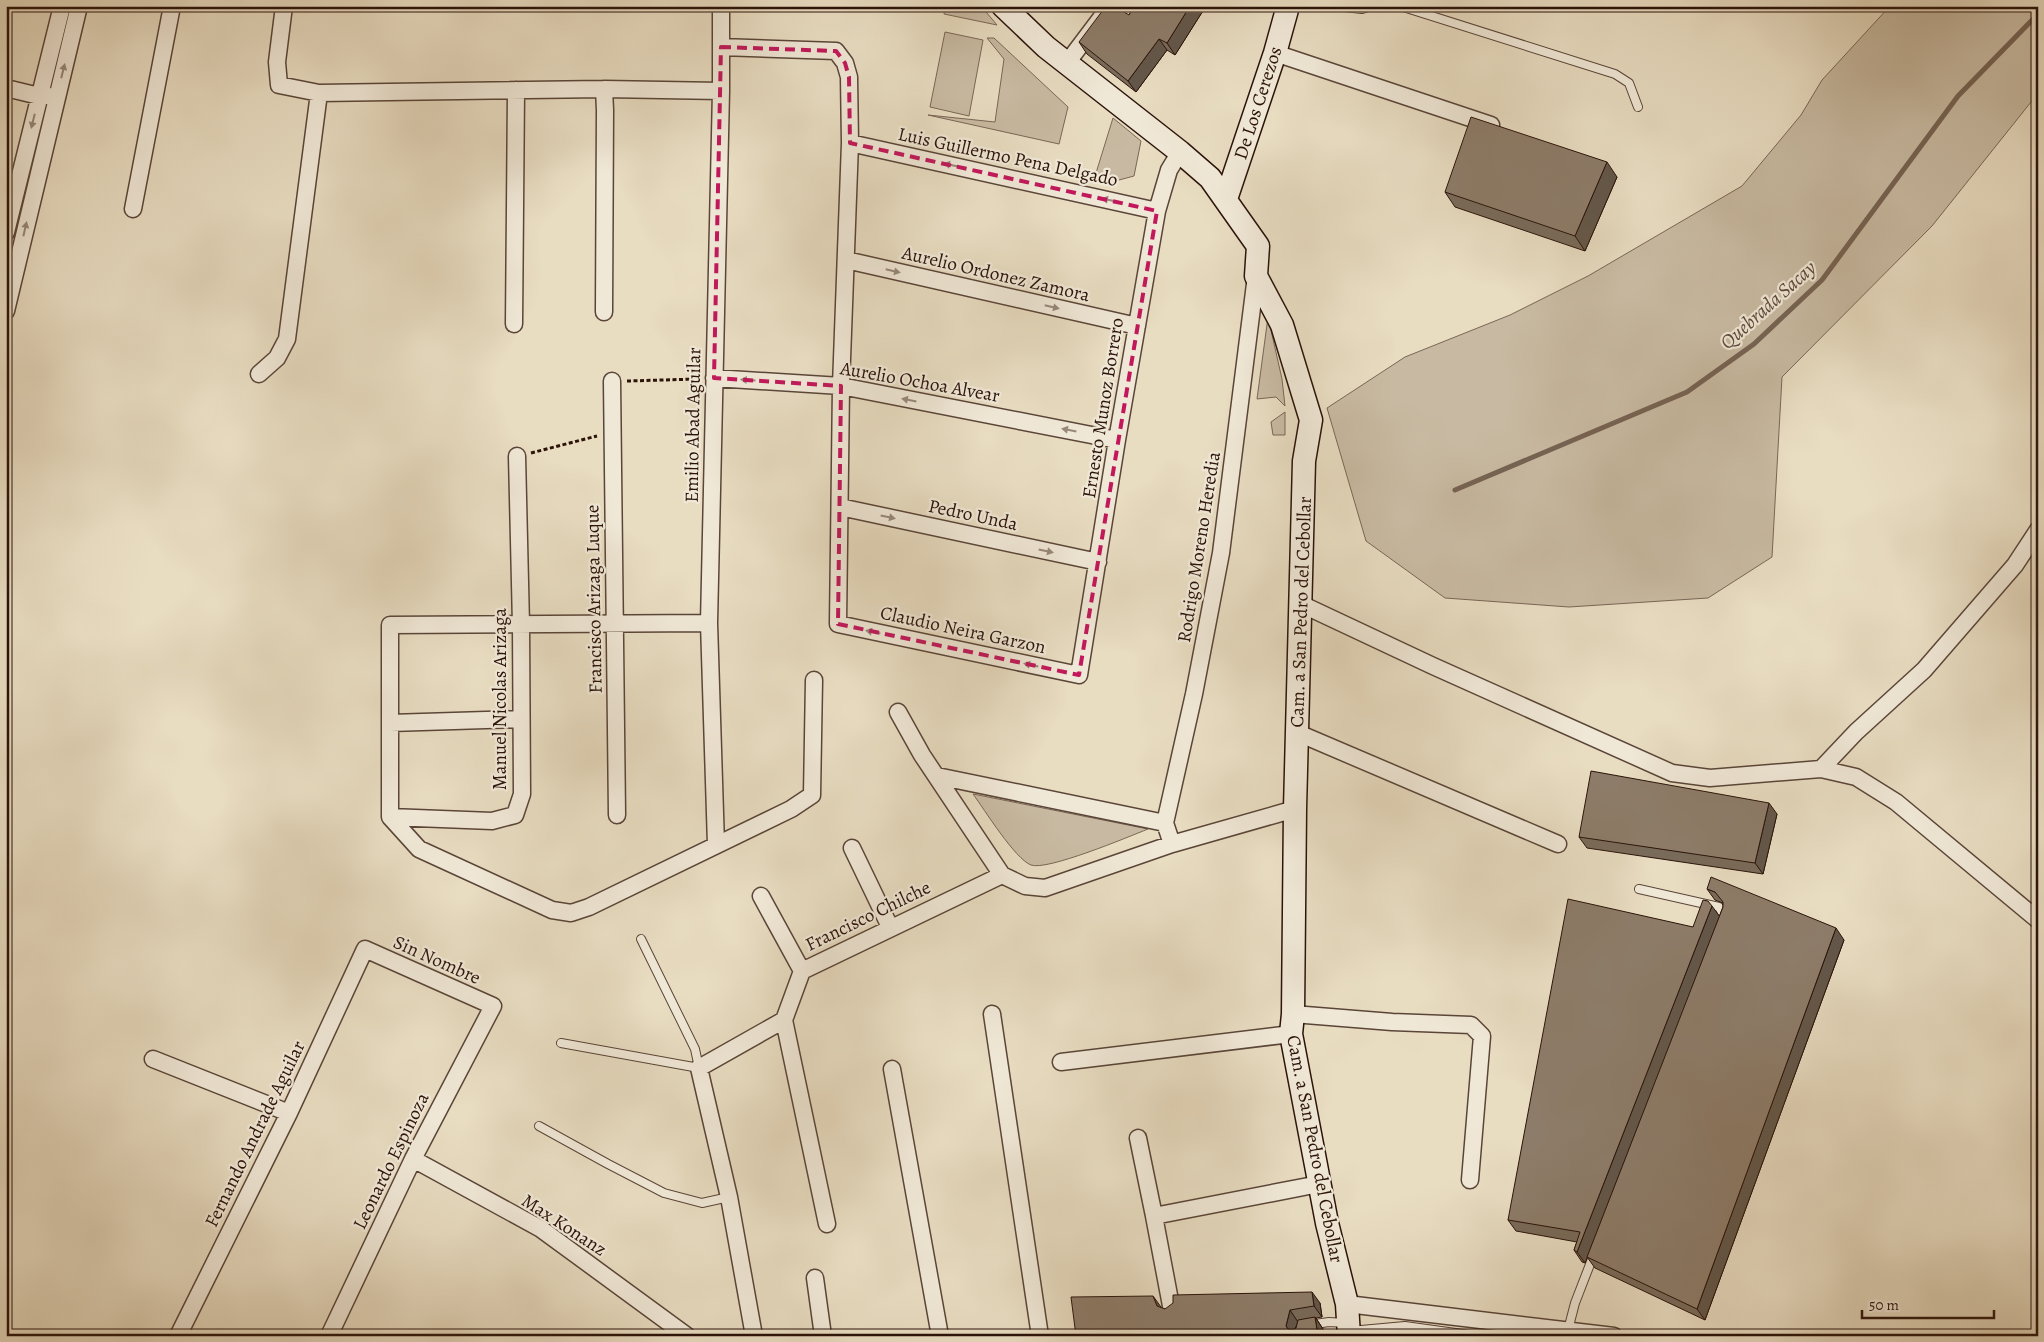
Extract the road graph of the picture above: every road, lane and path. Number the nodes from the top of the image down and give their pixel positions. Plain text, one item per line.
1 (62, 6) edge
2 (79, 6) edge
3 (172, 6) edge
4 (284, 6) edge
5 (721, 6) edge
6 (1003, 6) edge
7 (1110, 6) edge
8 (1288, 6) edge
9 (1336, 6) edge
10 (1370, 6) edge
11 (1400, 6) edge
12 (721, 47) junction
13 (1275, 53) junction
14 (1067, 63) junction
15 (6, 88) edge
16 (604, 89) junction
17 (516, 90) junction
18 (721, 91) junction
19 (319, 93) junction
20 (39, 96) junction
21 (56, 96) junction
22 (1638, 107) dead end
23 (1507, 130) edge
24 (850, 143) junction
25 (1180, 152) junction
26 (1226, 199) junction
27 (133, 209) dead end
28 (1157, 211) junction
29 (6, 232) edge
30 (846, 260) junction
31 (1256, 276) junction
32 (6, 311) edge
33 (604, 312) dead end
34 (514, 324) dead end
35 (1136, 326) junction
36 (259, 374) dead end
37 (714, 378) junction
38 (612, 381) joint
39 (841, 386) junction
40 (613, 432) junction
41 (1117, 440) junction
42 (517, 456) joint
43 (840, 507) junction
44 (2038, 530) edge
45 (1098, 562) junction
46 (1301, 604) junction
47 (614, 624) junction
48 (709, 624) junction
49 (521, 625) junction
50 (1079, 675) joint
51 (814, 680) dead end
52 (898, 712) dead end
53 (521, 719) junction
54 (390, 723) junction
55 (1298, 733) junction
56 (1821, 768) junction
57 (937, 776) junction
58 (1295, 809) junction
59 (617, 816) dead end
60 (390, 817) junction
61 (1166, 822) junction
62 (1172, 844) junction
63 (1558, 844) dead end
64 (716, 845) junction
65 (852, 848) dead end
66 (1002, 875) junction
67 (1639, 889) dead end
68 (762, 896) dead end
69 (2038, 920) edge
70 (1722, 926) edge
71 (890, 927) junction
72 (641, 939) dead end
73 (365, 949) joint
74 (802, 971) junction
75 (493, 1006) joint
76 (992, 1014) dead end
77 (784, 1020) junction
78 (1292, 1024) junction
79 (561, 1043) dead end
80 (153, 1059) dead end
81 (1061, 1062) dead end
82 (699, 1068) junction
83 (892, 1070) dead end
84 (289, 1113) junction
85 (539, 1126) dead end
86 (1138, 1138) dead end
87 (412, 1160) junction
88 (1470, 1180) dead end
89 (1319, 1184) junction
90 (729, 1197) junction
91 (1154, 1216) junction
92 (827, 1224) dead end
93 (1597, 1247) edge
94 (815, 1278) dead end
95 (1172, 1311) edge
96 (1348, 1323) edge
97 (1568, 1330) junction
98 (178, 1336) edge
99 (329, 1336) edge
100 (687, 1336) edge
101 (754, 1336) edge
102 (823, 1336) edge
103 (940, 1336) edge
104 (1040, 1336) edge
105 (1299, 1336) edge
106 (1477, 1336) edge
107 (1614, 1336) edge

1 - 20 street
21 -> 2 street
3 - 27 street
4 - 19 street
5 - 12 street, Emilio Abad Aguilar
6 - 14 street
7 - 14 street
8 - 13 street, De Los Cerezos
9 - 10 lane
11 - 22 lane
12 - 18 street, Emilio Abad Aguilar
12 - 24 street
13 - 23 street
13 - 26 street, De Los Cerezos
14 - 25 street
15 - 20 street
16 - 17 street
16 - 18 street
16 - 33 street
17 - 19 street
17 - 34 street
18 - 37 street, Emilio Abad Aguilar
19 - 36 street
20 - 21 street
20 -> 29 street
32 -> 21 street
28 -> 24 street, Luis Guillermo Pena Delgado
24 - 30 street
25 - 26 street
25 - 28 street, Ernesto Munoz Borrero
26 - 31 street
28 - 35 street, Ernesto Munoz Borrero
30 -> 35 street, Aurelio Ordonez Zamora
30 - 39 street
31 - 46 street, Cam. a San Pedro del Cebollar
31 - 61 street, Rodrigo Moreno Heredia
35 - 41 street, Ernesto Munoz Borrero
37 - 38 path
39 -> 37 street, Aurelio Ochoa Alvear
37 - 48 street, Emilio Abad Aguilar
38 - 40 street, Francisco Arizaga Luque
41 -> 39 street, Aurelio Ochoa Alvear
39 - 43 street
40 - 42 path
40 - 47 street, Francisco Arizaga Luque
41 - 45 street, Ernesto Munoz Borrero
42 - 49 street, Manuel Nicolas Arizaga
43 -> 45 street, Pedro Unda
50 -> 43 street, Claudio Neira Garzon
44 - 56 street
45 - 50 street, Ernesto Munoz Borrero
46 - 55 street, Cam. a San Pedro del Cebollar
46 - 56 street
47 - 48 street
47 - 49 street
47 - 59 street, Francisco Arizaga Luque
48 - 64 street, Emilio Abad Aguilar
49 - 53 street, Manuel Nicolas Arizaga
49 - 54 street
51 - 64 street
52 - 57 street
53 - 54 street
53 - 60 street, Manuel Nicolas Arizaga
54 - 60 street
55 - 58 street, Cam. a San Pedro del Cebollar
55 - 63 street
56 - 69 street
57 - 61 street
57 - 66 street
58 - 62 street
58 - 78 street, Cam. a San Pedro del Cebollar
60 - 64 street
61 - 62 street
62 - 66 street
65 - 71 street
66 - 71 street, Francisco Chilche
67 - 70 lane
68 - 74 street
71 - 74 street, Francisco Chilche
72 - 82 lane
73 - 75 street, Sin Nombre
73 - 84 street, Fernando Andrade Aguilar
74 - 77 street, Francisco Chilche
75 - 87 street, Leonardo Espinoza
76 - 104 street
77 - 82 street
77 - 92 street
78 - 81 street
78 - 88 street
78 - 89 street, Cam. a San Pedro del Cebollar
79 - 82 lane
80 - 84 street
82 - 90 street
83 - 103 street
84 - 98 street, Fernando Andrade Aguilar
85 - 90 lane
86 - 91 street
87 - 99 street, Leonardo Espinoza
87 - 100 street, Max Konanz
89 - 91 street
89 - 96 street, Cam. a San Pedro del Cebollar
90 - 101 street
91 - 95 street
93 - 97 lane
94 - 102 street
96 - 97 street
96 - 105 lane
96 - 106 lane
97 - 107 street

